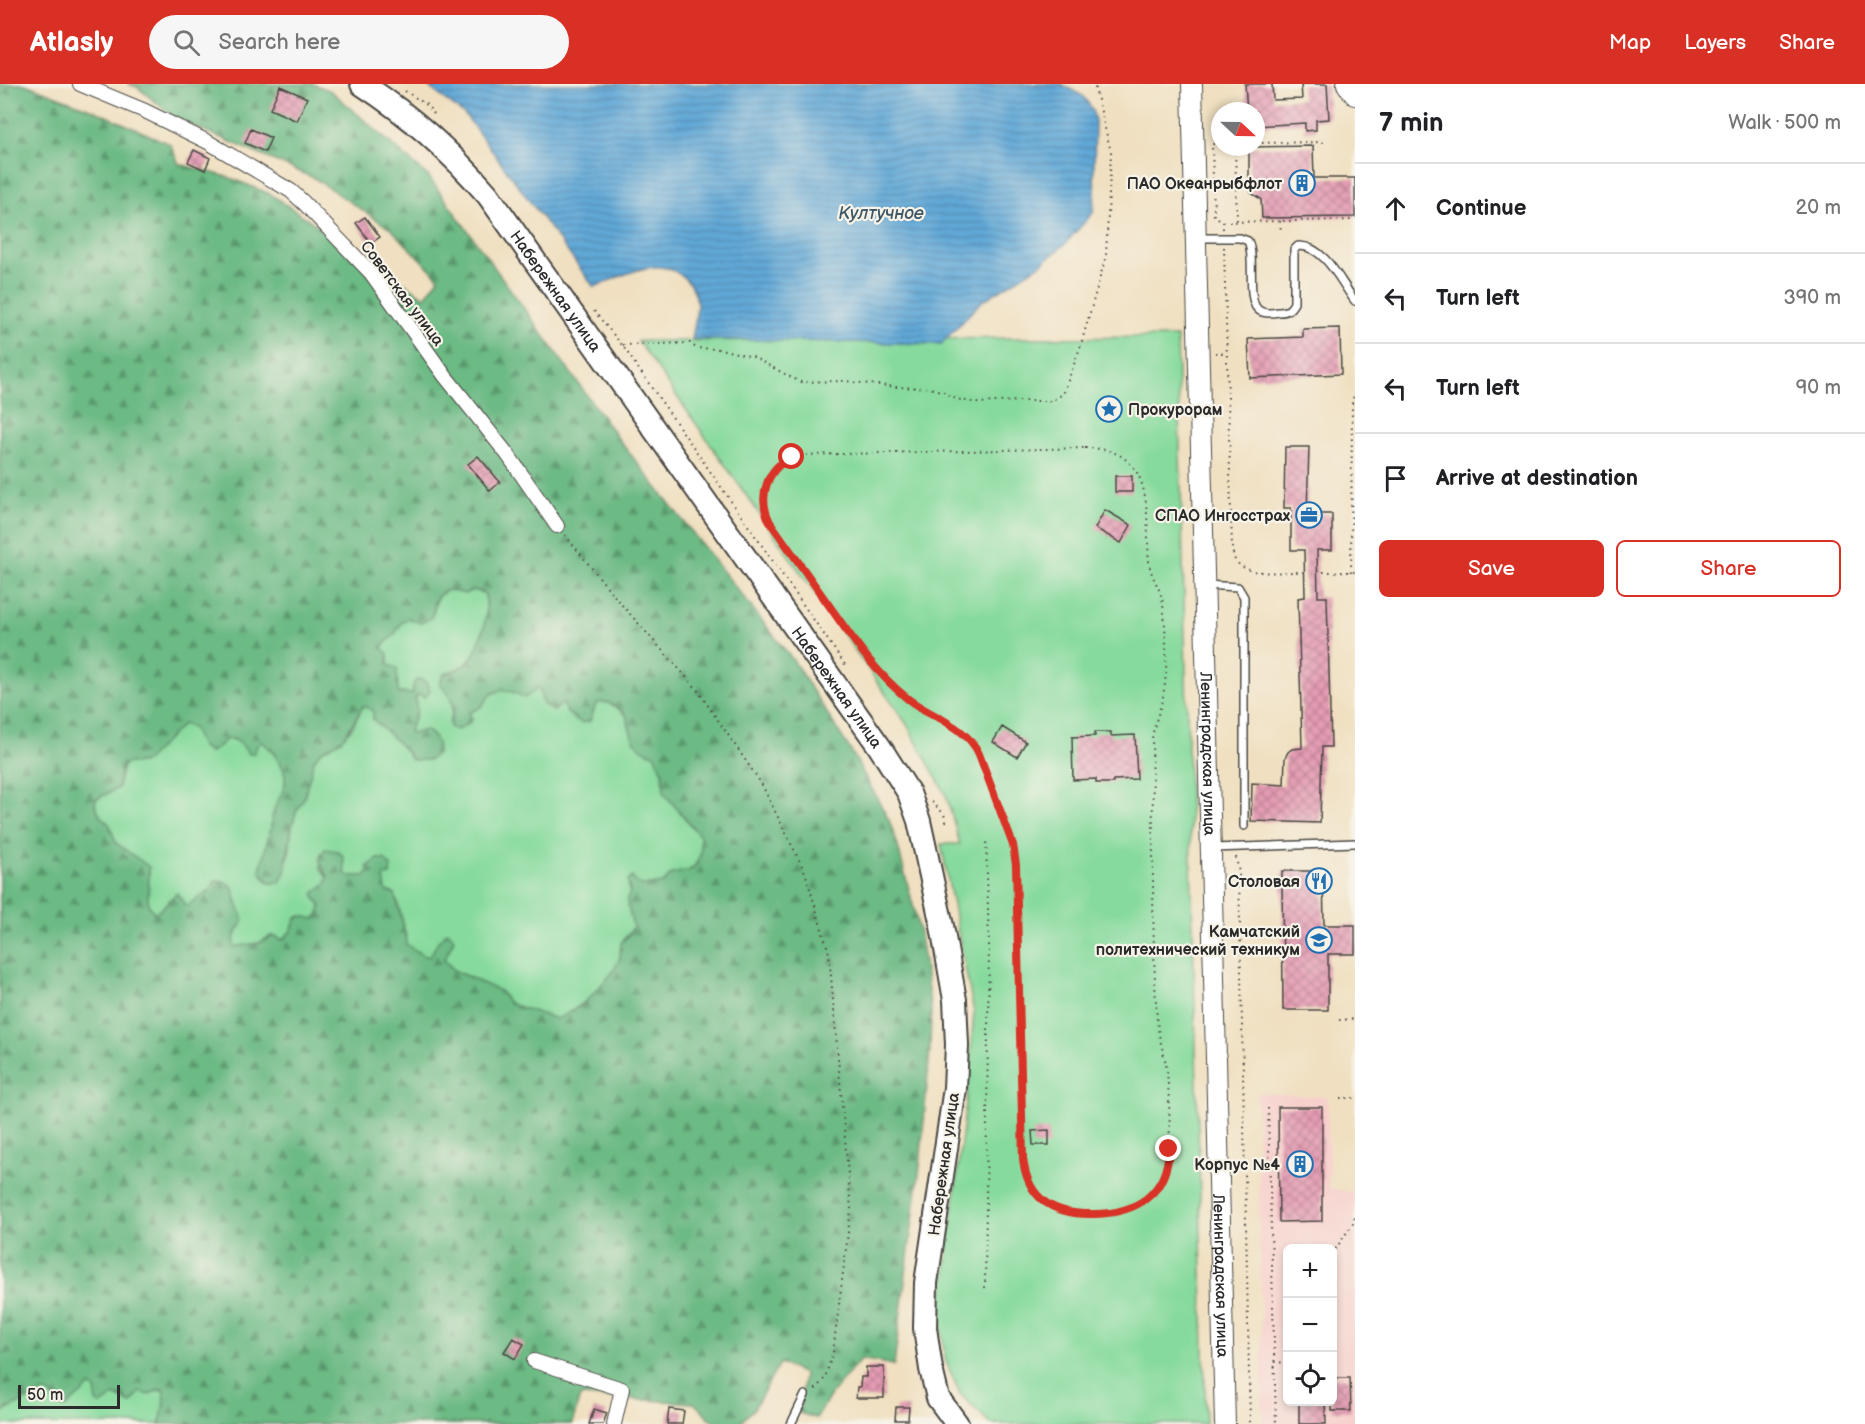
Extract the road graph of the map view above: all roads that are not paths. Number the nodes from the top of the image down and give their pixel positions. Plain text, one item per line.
1 (80, 84) edge
2 (362, 84) edge
3 (1192, 84) edge
4 (1347, 84) edge
5 (1355, 95) edge
6 (1196, 238) junction
7 (1355, 301) edge
8 (557, 526) road end
9 (1205, 585) junction
10 (1244, 826) dead end
11 (1355, 843) edge
12 (1211, 848) junction
13 (534, 1361) dead end
14 (807, 1396) road end
15 (938, 1398) junction
16 (614, 1424) edge
17 (791, 1424) edge
18 (940, 1424) edge
19 (957, 1424) edge
20 (1225, 1424) edge

1 - 8 street, Советская улица
2 - 15 main road, Набережная улица
3 - 6 main road, Ленинградская улица
4 - 5 main road
6 - 7 lane
6 - 9 main road, Ленинградская улица
9 - 10 lane
9 - 12 main road, Ленинградская улица
11 - 12 lane
12 - 20 main road, Ленинградская улица
13 - 16 street
14 - 17 lane
15 - 18 main road
15 - 19 main road, Набережная улица

